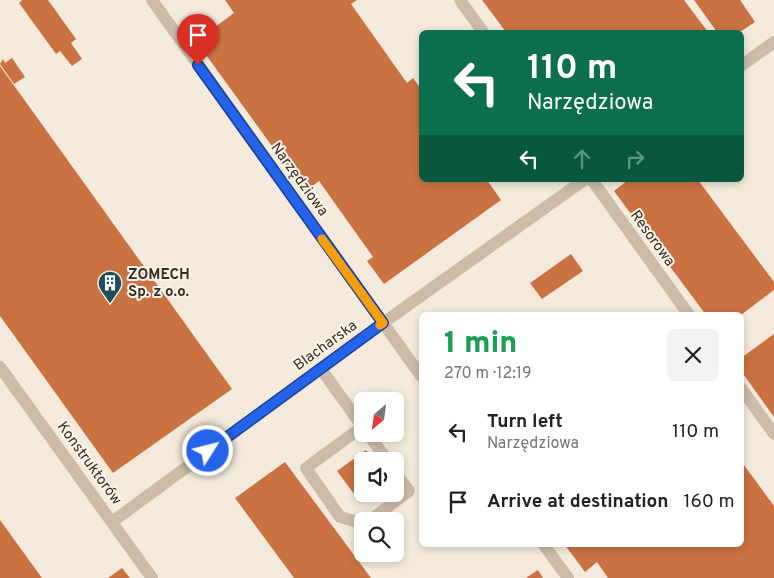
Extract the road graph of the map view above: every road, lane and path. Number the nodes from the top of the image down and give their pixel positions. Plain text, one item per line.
1 (152, 0) edge
2 (460, 0) edge
3 (482, 30) edge
4 (774, 42) edge
5 (744, 64) edge
6 (581, 182) edge
7 (593, 182) edge
8 (686, 312) edge
9 (383, 323) junction
10 (0, 367) edge
11 (321, 369) junction
12 (419, 373) edge
13 (744, 392) edge
14 (354, 416) edge
15 (354, 433) edge
16 (774, 434) edge
17 (404, 484) edge
18 (404, 495) edge
19 (394, 502) edge
20 (381, 512) edge
21 (354, 521) edge
22 (112, 522) junction
23 (545, 547) edge
24 (152, 578) edge
25 (568, 578) edge

1 - 9 lane, Narzędziowa
2 - 3 lane
4 - 5 lane
6 - 9 lane, Blacharska
7 - 8 lane, Resorowa
9 - 11 lane, Blacharska
9 - 12 lane, Narzędziowa
10 - 22 lane, Konstruktorów
11 - 14 lane
11 - 22 lane, Blacharska
13 - 16 lane
15 - 21 lane
17 - 18 lane
19 - 20 lane
22 - 24 lane, Konstruktorów
23 - 25 lane

